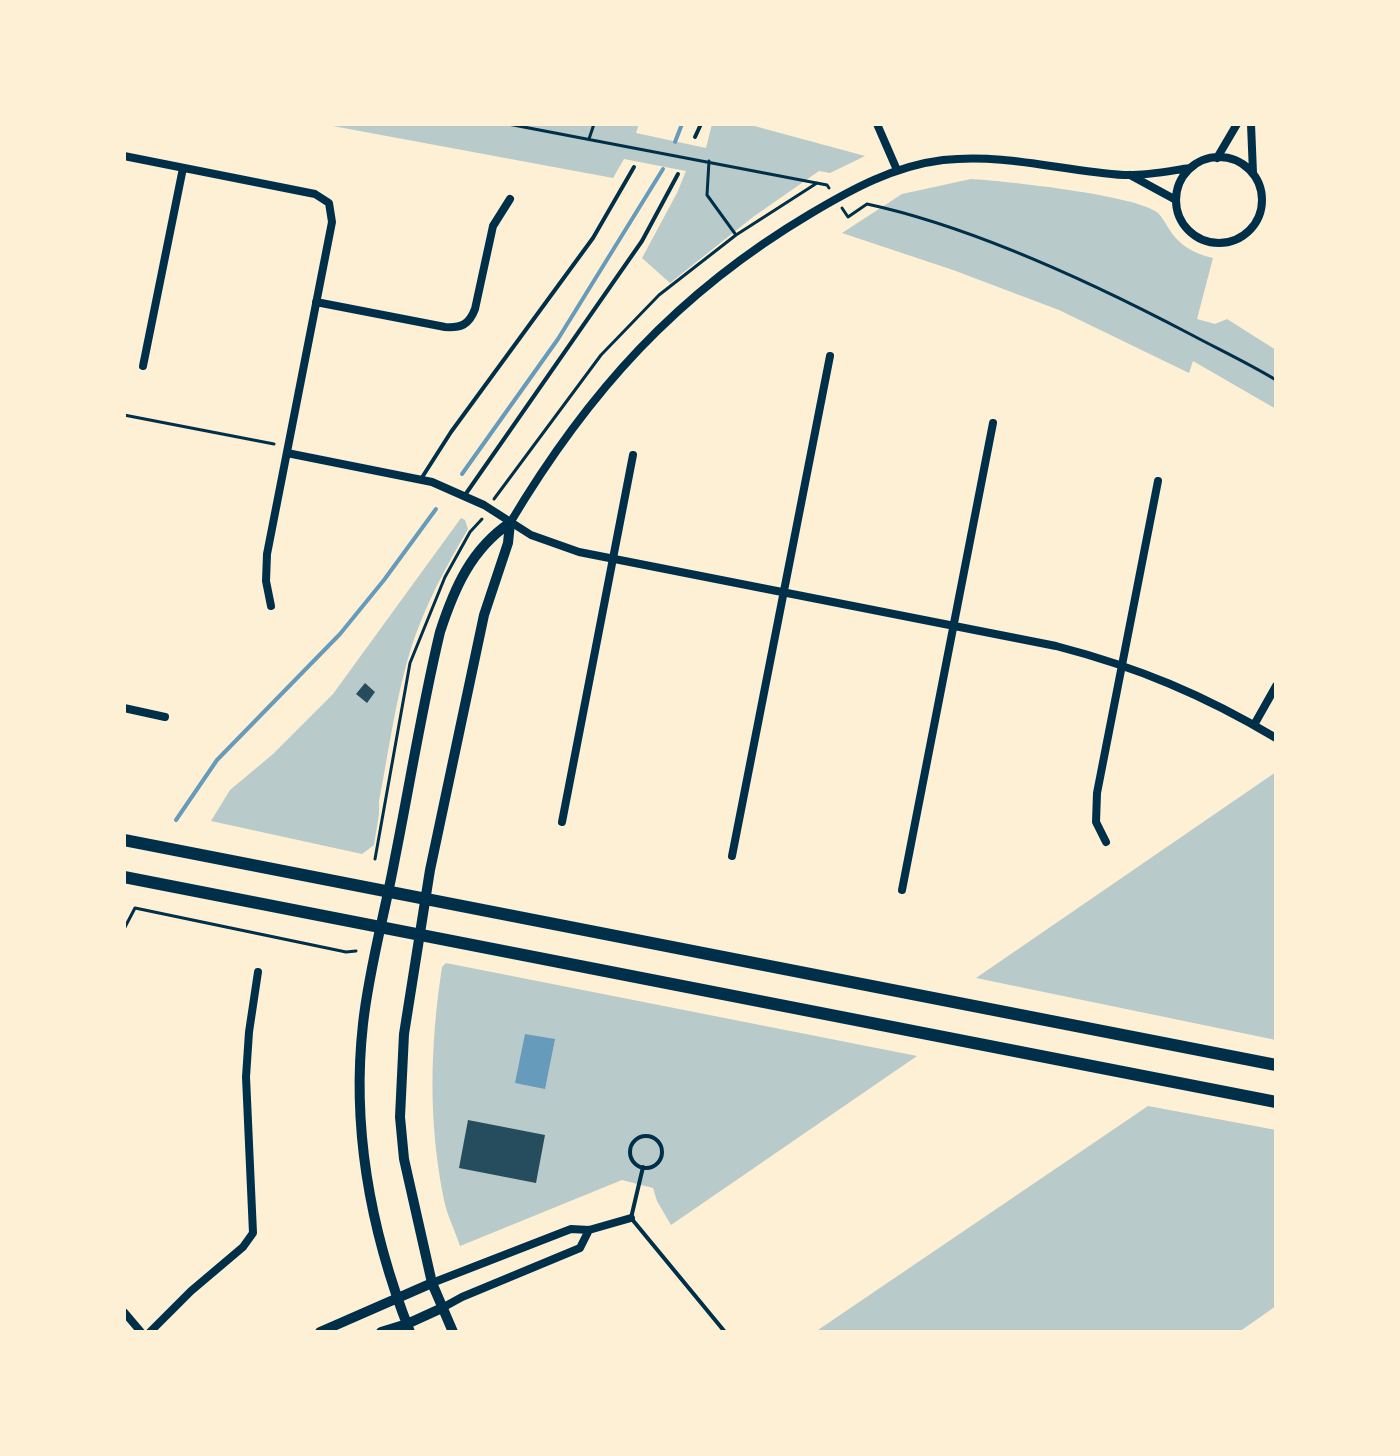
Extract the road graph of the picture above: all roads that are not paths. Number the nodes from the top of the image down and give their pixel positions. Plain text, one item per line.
1 (701, 124) edge
2 (877, 124) edge
3 (1237, 124) edge
4 (1251, 124) edge
5 (695, 137) dead end
6 (124, 156) edge
7 (1217, 158) junction
8 (634, 167) dead end
9 (183, 168) junction
10 (1190, 168) junction
11 (897, 170) junction
12 (678, 174) dead end
13 (1253, 174) junction
14 (1129, 175) junction
15 (510, 199) dead end
16 (1176, 200) junction
17 (316, 302) junction
18 (830, 356) dead end
19 (143, 366) dead end
20 (993, 423) dead end
21 (287, 453) junction
22 (633, 455) dead end
23 (421, 479) junction
24 (1158, 481) dead end
25 (462, 495) junction
26 (510, 523) junction
27 (612, 560) junction
28 (782, 593) junction
29 (271, 606) dead end
30 (953, 625) junction
31 (1123, 664) junction
32 (1276, 686) edge
33 (124, 708) edge
34 (165, 717) dead end
35 (1254, 725) junction
36 (1276, 738) edge
37 (562, 822) dead end
38 (124, 840) edge
39 (1106, 842) dead end
40 (732, 856) dead end
41 (124, 877) edge
42 (902, 890) dead end
43 (389, 891) junction
44 (425, 898) junction
45 (381, 927) junction
46 (419, 934) junction
47 (258, 972) dead end
48 (1276, 1065) edge
49 (1276, 1102) edge
50 (643, 1167) junction
51 (631, 1218) junction
52 (589, 1230) junction
53 (432, 1283) junction
54 (396, 1299) junction
55 (442, 1308) junction
56 (124, 1312) edge
57 (409, 1328) edge
58 (141, 1332) edge
59 (150, 1332) edge
60 (320, 1332) edge
61 (381, 1332) edge
62 (453, 1332) edge
63 (725, 1332) edge

1 - 5 lane
2 - 11 street
3 - 7 street
4 - 13 street
6 - 9 street
7 - 10 street
7 - 13 street
8 - 23 lane
9 - 17 street
9 - 19 street
10 - 14 street
10 - 16 street
11 - 14 street
11 - 26 street
12 - 25 lane
13 - 16 street
14 - 16 street
15 - 17 street
17 - 21 street
18 - 28 street
20 - 30 street
21 - 23 street
21 - 29 street
22 - 27 street
23 - 25 street
24 - 31 street
25 - 26 street
26 - 27 street
26 - 43 street
26 - 44 street
27 - 28 street
27 - 37 street
28 - 30 street
28 - 40 street
30 - 31 street
30 - 42 street
31 - 35 street
31 - 39 street
32 - 35 street
33 - 34 street
35 - 36 street
38 - 43 main road
41 - 45 main road
43 - 44 main road
43 - 45 street
44 - 46 street
44 - 48 main road
45 - 46 main road
45 - 54 street
46 - 49 main road
46 - 53 street
47 - 59 street
50 - 50 lane
50 - 51 lane
51 - 52 street
51 - 63 lane
52 - 53 street
52 - 55 street
53 - 54 street
53 - 55 street
54 - 57 street
54 - 60 street
55 - 57 street
55 - 62 street
56 - 58 street
57 - 61 street

